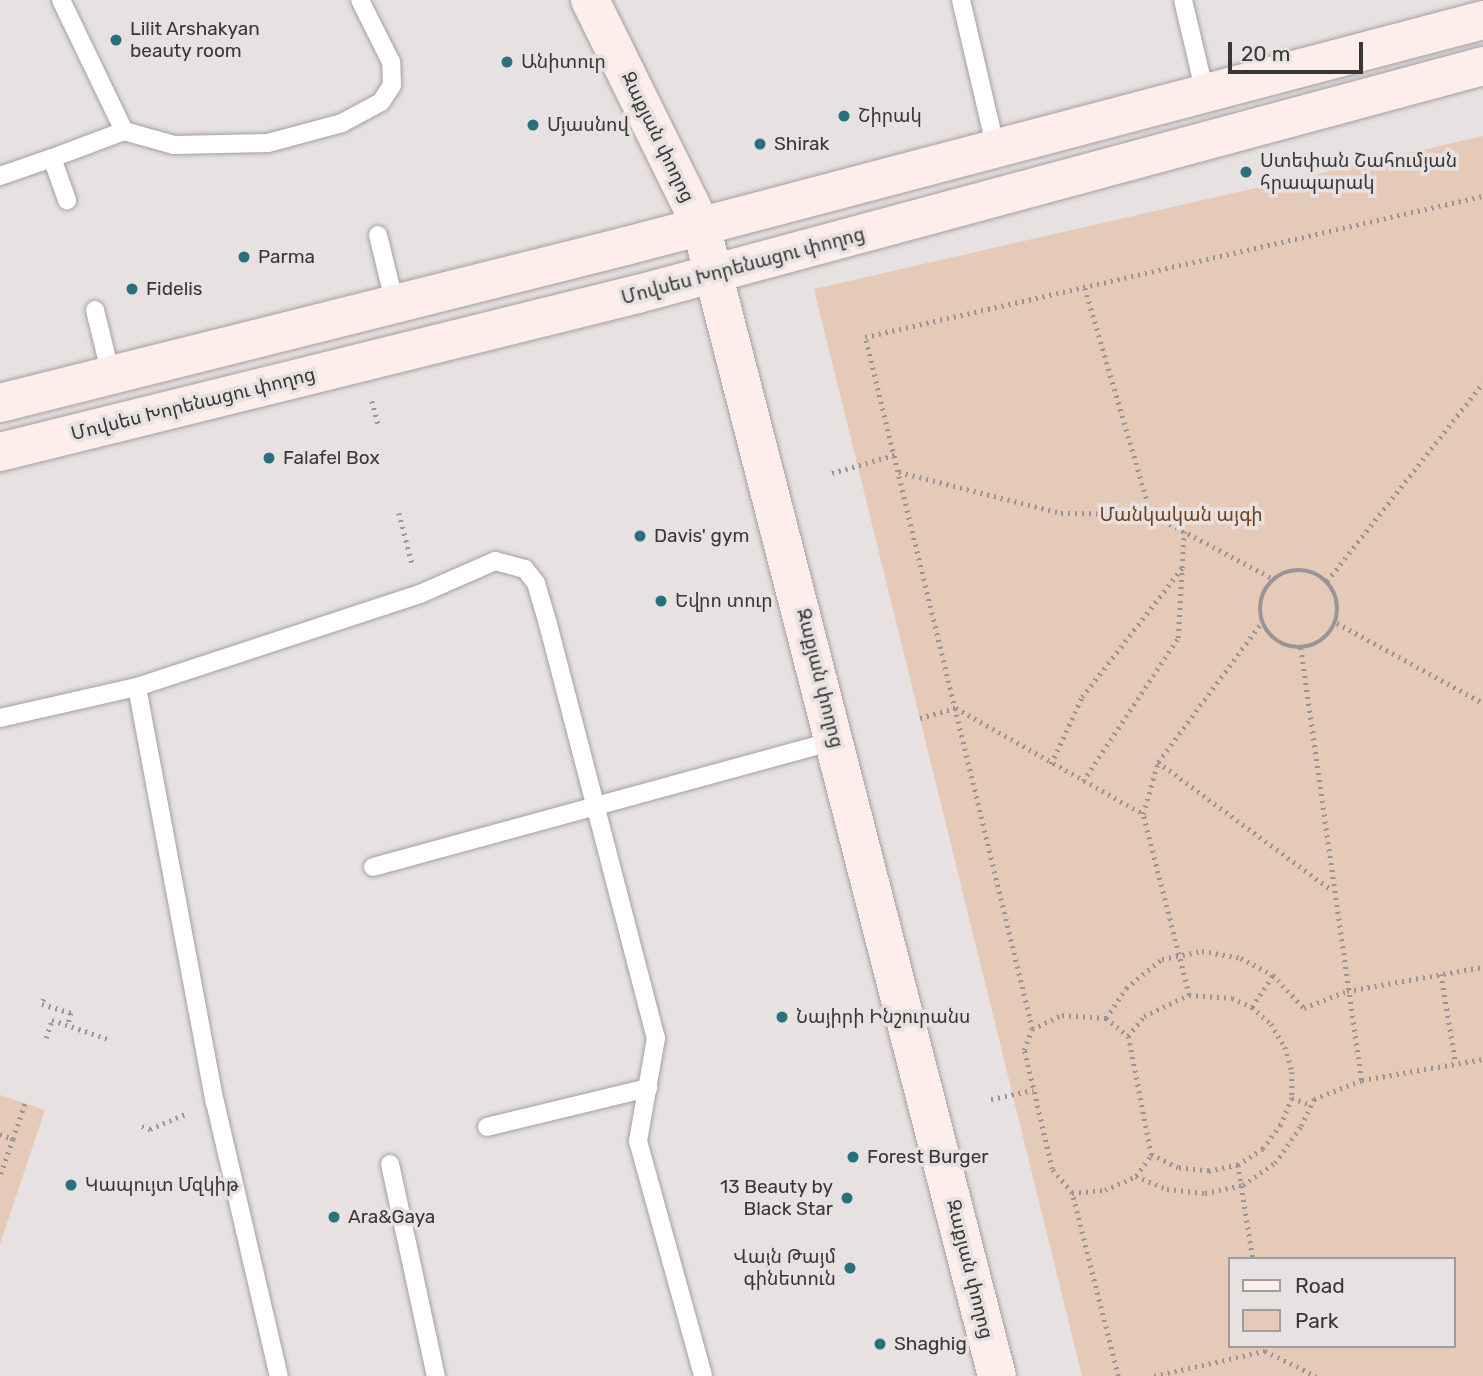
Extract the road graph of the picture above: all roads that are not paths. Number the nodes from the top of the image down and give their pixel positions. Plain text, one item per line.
1 (61, 0) edge
2 (360, 0) edge
3 (590, 0) edge
4 (961, 0) edge
5 (1182, 0) edge
6 (1483, 20) edge
7 (1483, 66) edge
8 (1205, 93) junction
9 (124, 131) junction
10 (996, 149) junction
11 (52, 158) junction
12 (0, 176) edge
13 (67, 200) dead end
14 (701, 226) junction
15 (378, 235) dead end
16 (715, 274) junction
17 (395, 304) junction
18 (95, 310) dead end
19 (111, 375) junction
20 (0, 403) edge
21 (0, 452) edge
22 (137, 687) junction
23 (0, 718) edge
24 (836, 740) junction
25 (595, 806) junction
26 (373, 867) dead end
27 (648, 1088) junction
28 (487, 1126) dead end
29 (390, 1164) dead end
30 (279, 1376) edge
31 (436, 1376) edge
32 (703, 1376) edge
33 (997, 1376) edge

1 - 9 lane
2 - 9 lane
3 - 14 main road, Զաքյան փողոց
4 - 10 lane
5 - 8 lane
6 - 8 main road
7 - 16 main road, Մովսես Խորենացու փողոց
8 - 10 main road
9 - 11 lane
10 - 14 main road
11 - 12 lane
11 - 13 lane
14 - 16 main road, Զաքյան փողոց
14 - 17 main road
15 - 17 lane
16 - 21 main road, Մովսես Խորենացու փողոց
16 - 24 main road, Զաքյան փողոց
17 - 19 main road
18 - 19 lane
19 - 20 main road
22 - 23 lane
22 - 25 lane
22 - 30 lane
24 - 25 lane
24 - 33 main road, Զաքյան փողոց
25 - 26 lane
25 - 27 lane
27 - 28 lane
27 - 32 lane
29 - 31 lane

